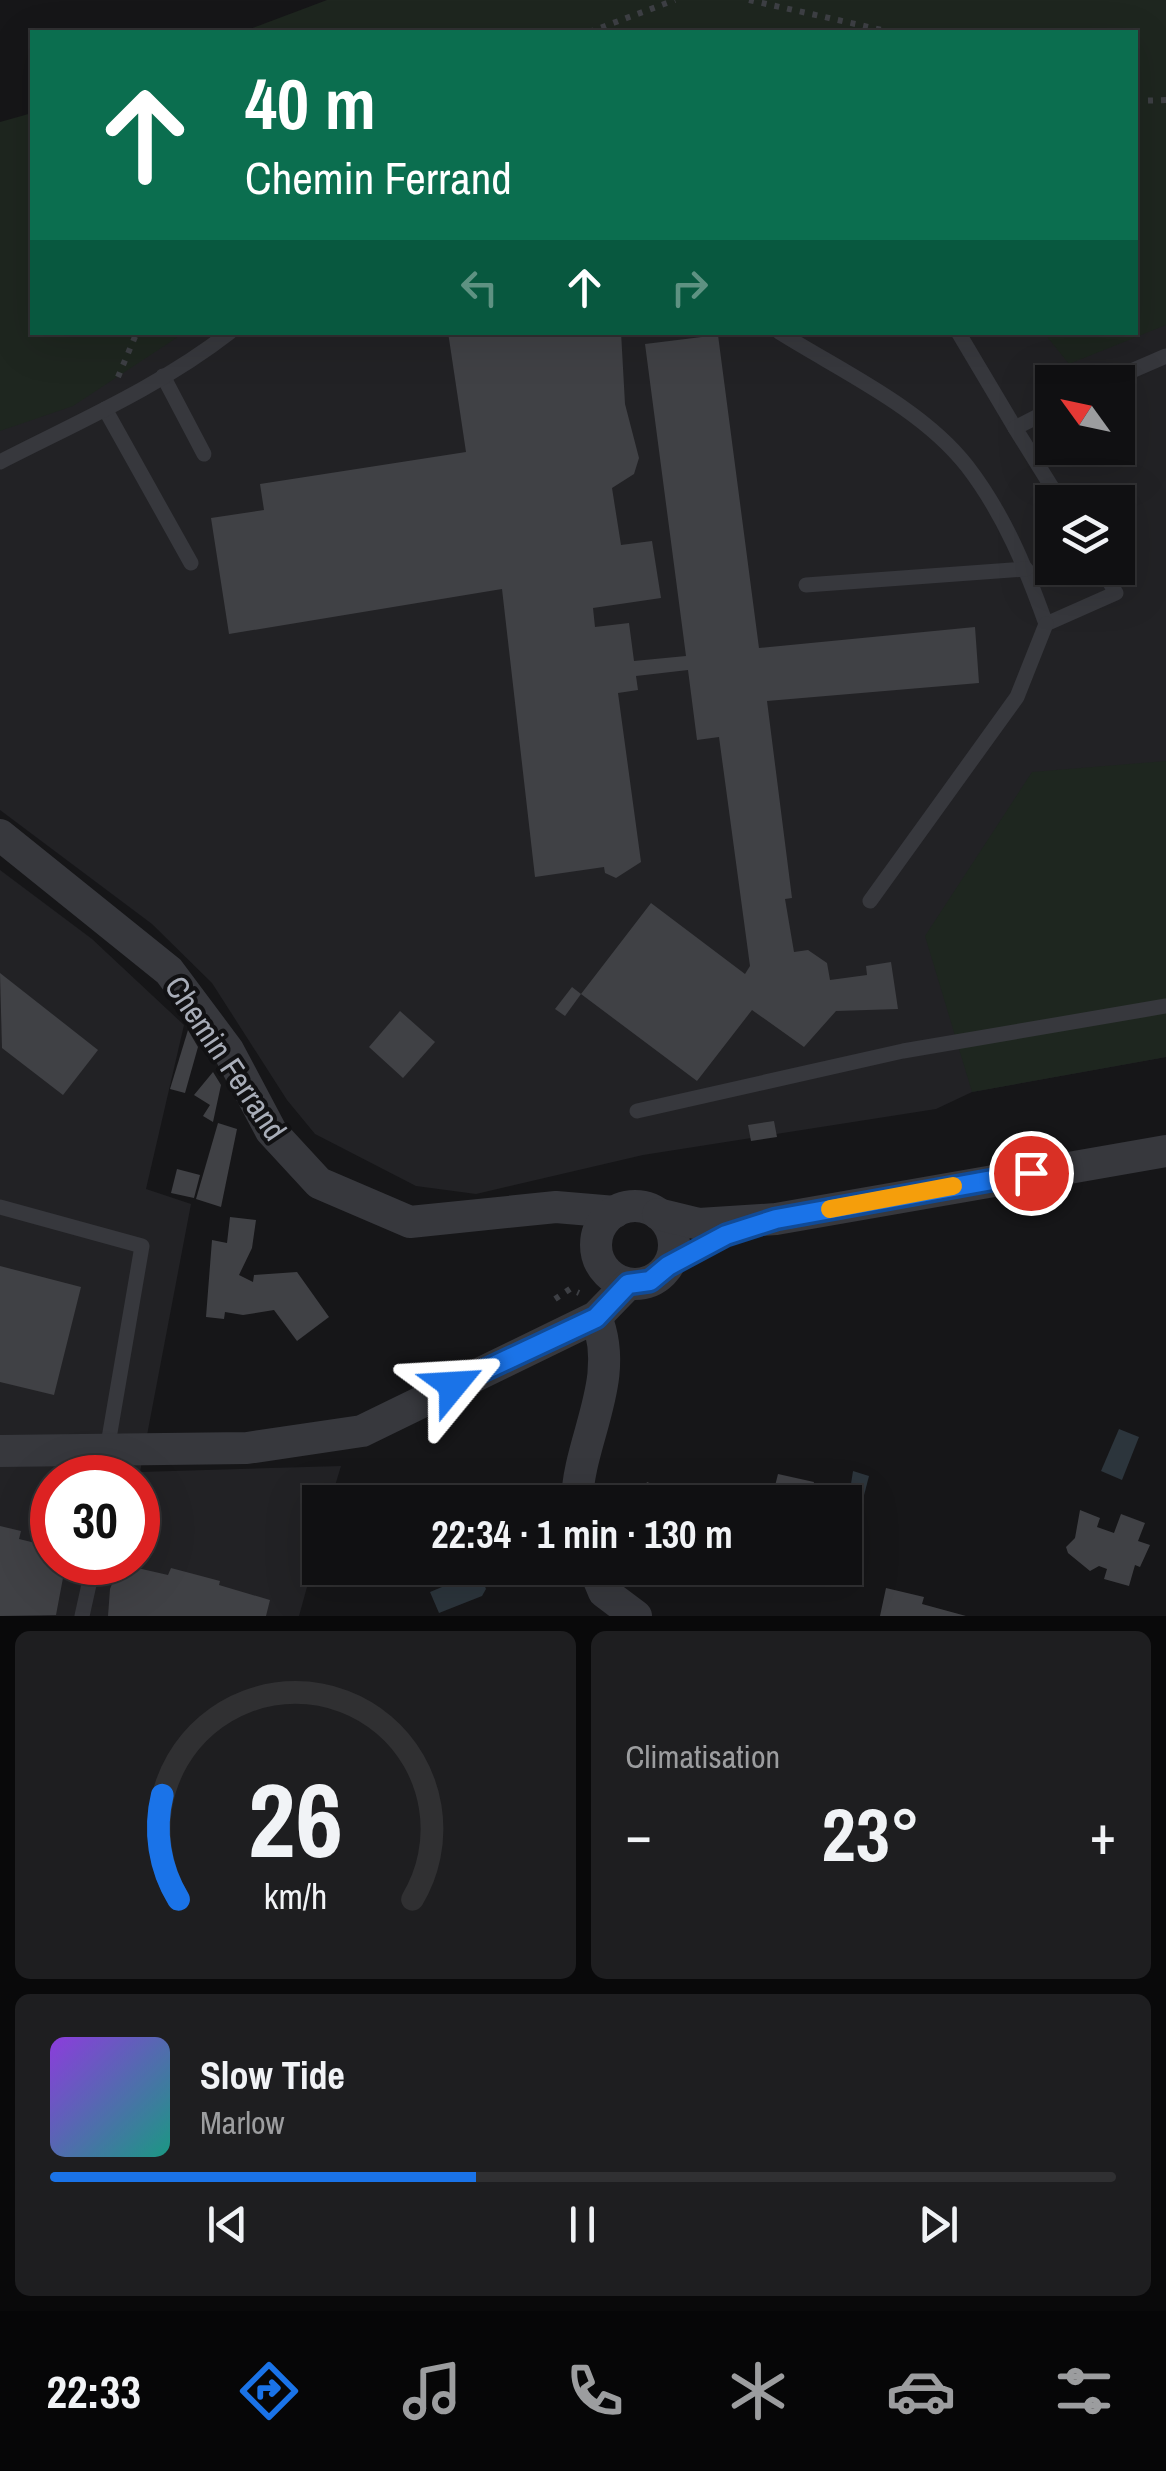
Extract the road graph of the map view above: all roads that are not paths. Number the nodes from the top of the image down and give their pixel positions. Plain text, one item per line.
1 (225, 335) edge
2 (784, 335) edge
3 (960, 335) edge
4 (1166, 356) edge
5 (1135, 369) edge
6 (163, 376) junction
7 (105, 409) junction
8 (1035, 418) edge
9 (1015, 428) junction
10 (204, 454) dead end
11 (0, 462) edge
12 (1050, 485) edge
13 (191, 563) dead end
14 (1026, 569) junction
15 (806, 585) dead end
16 (1111, 585) edge
17 (1046, 624) junction
18 (0, 835) edge
19 (870, 901) dead end
20 (1166, 1006) edge
21 (637, 1110) dead end
22 (1166, 1151) edge
23 (0, 1207) edge
24 (535, 1211) junction
25 (615, 1212) junction
26 (658, 1214) junction
27 (776, 1219) junction
28 (598, 1252) junction
29 (668, 1266) junction
30 (628, 1284) junction
31 (593, 1307) junction
32 (0, 1450) edge
33 (63, 1455) edge
34 (115, 1455) edge
35 (160, 1455) edge
36 (581, 1485) edge
37 (89, 1585) edge
38 (601, 1585) edge
39 (82, 1616) edge
40 (636, 1616) edge

1 - 6 lane
2 - 14 lane
3 - 9 lane
4 - 5 lane
6 - 7 lane
6 - 10 lane
7 - 11 lane
7 - 13 lane
8 - 9 lane
9 - 12 lane
14 - 15 lane
14 - 17 lane
16 - 17 lane
17 - 19 lane
18 - 24 street, Chemin Ferrand
20 - 21 lane
22 - 27 street
23 - 34 lane
24 - 25 street, Chemin Ferrand
24 - 28 street
25 - 26 street
25 - 28 street
26 - 27 street
26 - 29 street
27 - 29 street
28 - 30 street
28 - 31 street
29 - 30 street
30 - 31 street
31 - 35 street
31 - 36 street
32 - 33 street
37 - 39 lane
38 - 40 street

